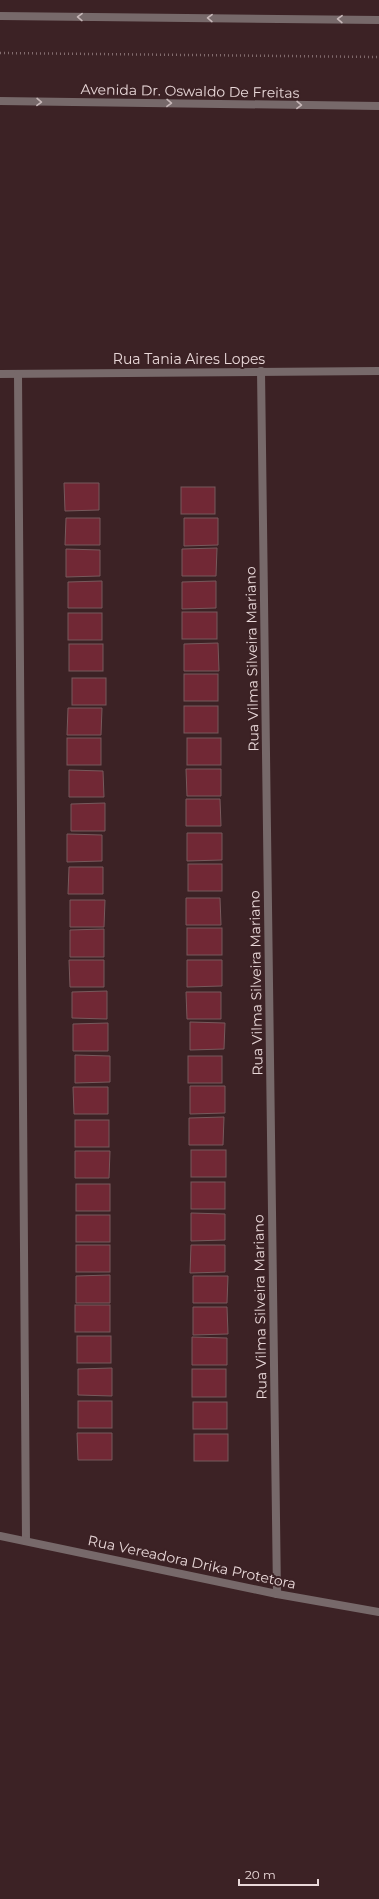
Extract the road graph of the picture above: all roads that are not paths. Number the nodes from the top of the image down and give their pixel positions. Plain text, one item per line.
1 (0, 16) edge
2 (379, 20) edge
3 (0, 102) edge
4 (379, 106) edge
5 (261, 371) junction
6 (379, 371) edge
7 (0, 374) edge
8 (18, 374) junction
9 (0, 1536) edge
10 (26, 1541) junction
11 (277, 1594) junction
12 (379, 1612) edge

2 -> 1 street
3 -> 4 street, Avenida Dr. Oswaldo De Freitas
5 - 6 street, Rua Tania Aires Lopes
5 - 8 street, Rua Tania Aires Lopes
5 - 11 street, Rua Vilma Silveira Mariano
7 - 8 street, Rua Tania Aires Lopes
8 - 10 street
9 - 10 street, Rua Vereadora Drika Protetora
10 - 11 street, Rua Vereadora Drika Protetora
11 - 12 street, Rua Vereadora Drika Protetora

